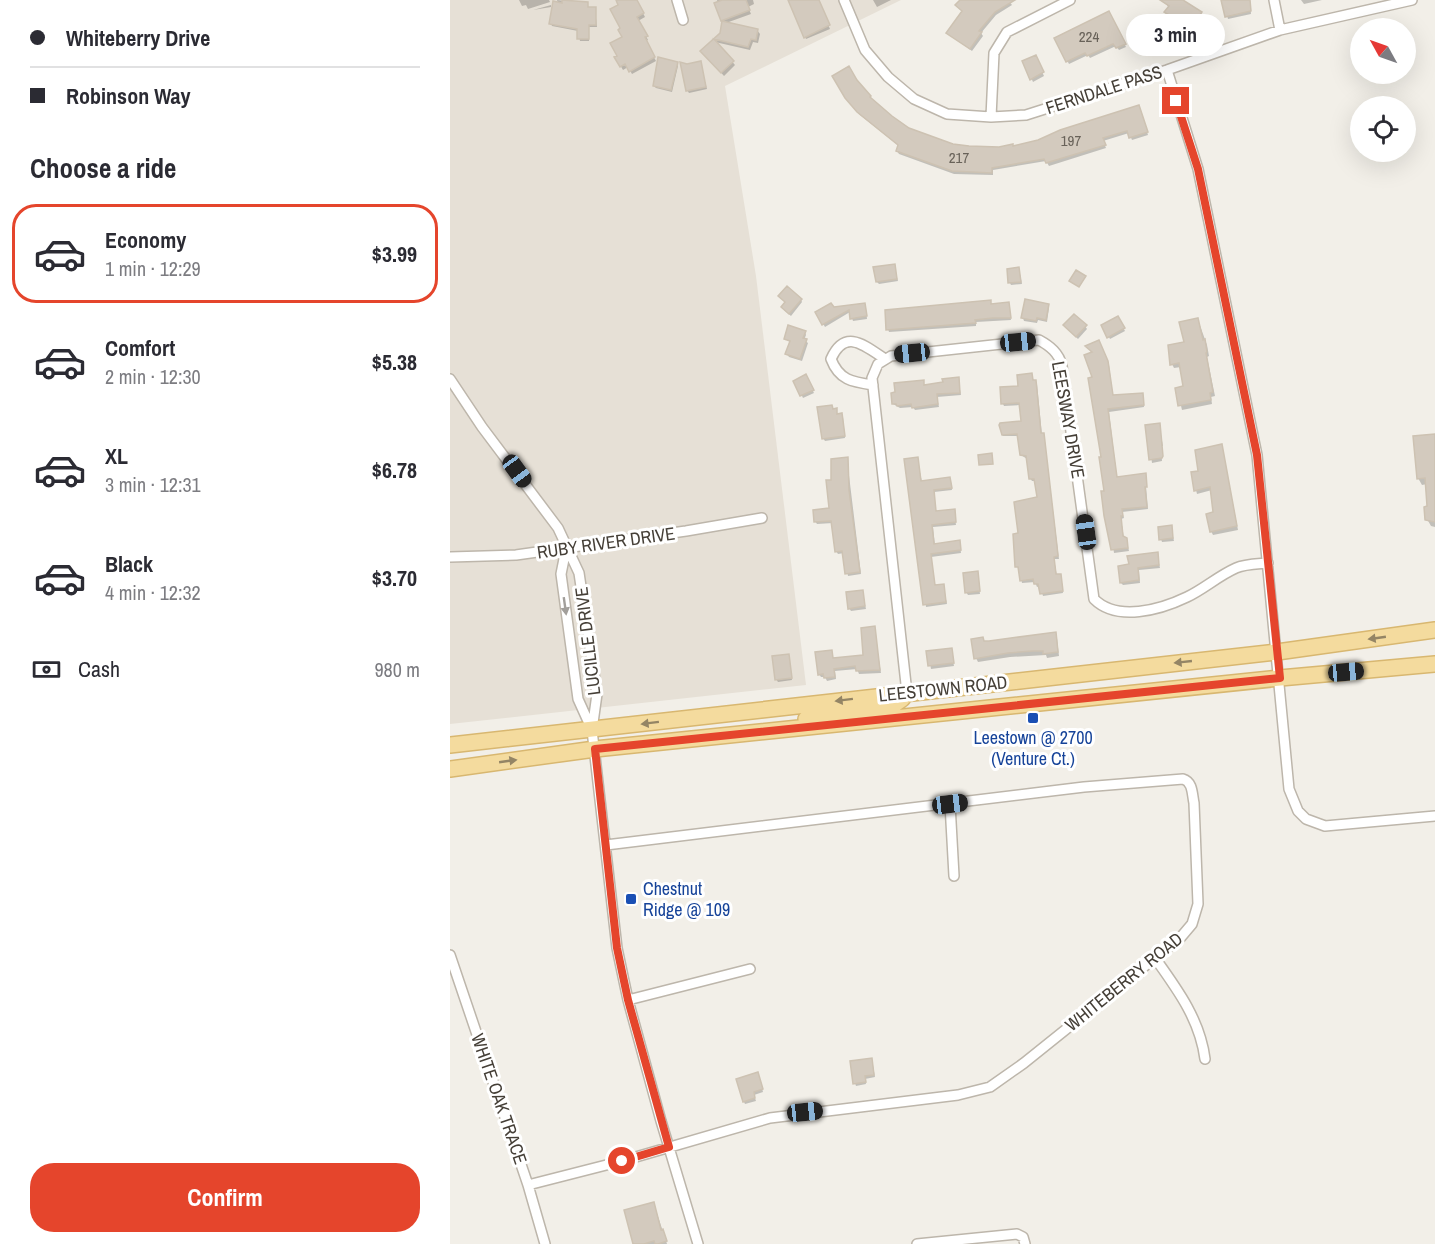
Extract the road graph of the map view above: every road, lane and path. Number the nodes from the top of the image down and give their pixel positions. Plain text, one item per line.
1 (676, 0) edge
2 (844, 0) edge
3 (1070, 0) edge
4 (1274, 0) edge
5 (1412, 0) edge
6 (683, 20) dead end
7 (1280, 30) junction
8 (1167, 70) junction
9 (991, 117) junction
10 (885, 359) junction
11 (450, 379) edge
12 (873, 385) junction
13 (762, 518) dead end
14 (566, 549) junction
15 (450, 557) edge
16 (1268, 563) junction
17 (1435, 630) edge
18 (1277, 652) junction
19 (1435, 664) edge
20 (1280, 678) junction
21 (907, 693) junction
22 (592, 730) junction
23 (779, 731) junction
24 (450, 745) edge
25 (595, 749) junction
26 (450, 769) edge
27 (950, 804) junction
28 (1435, 816) edge
29 (606, 845) junction
30 (954, 876) dead end
31 (450, 955) edge
32 (1155, 958) junction
33 (750, 969) dead end
34 (461, 986) junction
35 (450, 990) edge
36 (628, 1000) junction
37 (1205, 1059) dead end
38 (669, 1147) junction
39 (528, 1185) junction
40 (545, 1244) edge
41 (698, 1244) edge
42 (917, 1244) edge
43 (1025, 1244) edge

1 - 6 street
2 - 9 street, FERNDALE PASS
3 - 9 street
4 - 7 street
5 - 7 street, FERNDALE PASS
7 - 8 street, FERNDALE PASS
8 - 9 street, FERNDALE PASS
8 - 16 street
10 - 12 street
10 - 12 street
10 - 16 street, LEESWAY DRIVE
11 - 14 street, LUCILLE DRIVE
12 - 21 street
13 - 14 street, RUBY RIVER DRIVE
14 - 15 street, RUBY RIVER DRIVE
14 -> 22 street, LUCILLE DRIVE
14 - 22 street, LUCILLE DRIVE
16 - 18 street
17 -> 18 main road, LEESTOWN ROAD
18 - 20 street
18 -> 21 main road, LEESTOWN ROAD
19 - 20 main road, LEESTOWN ROAD
20 - 23 main road, LEESTOWN ROAD
20 - 28 street
21 -> 22 main road, LEESTOWN ROAD
21 - 23 main road
22 - 24 main road, LEESTOWN ROAD
22 - 25 street
23 - 25 main road, LEESTOWN ROAD
26 -> 25 main road, LEESTOWN ROAD
25 - 29 street
27 - 29 street, WHITEBERRY ROAD
27 - 30 street
27 - 32 street, WHITEBERRY ROAD
29 - 36 street
31 - 34 street, WHITE OAK TRACE
32 - 37 street
32 - 38 street, WHITEBERRY ROAD
33 - 36 street
34 - 35 street
34 - 39 street, WHITE OAK TRACE
36 - 38 street
38 - 39 street, WHITEBERRY ROAD
38 - 41 street
39 - 40 street, WHITE OAK TRACE
42 - 43 street

